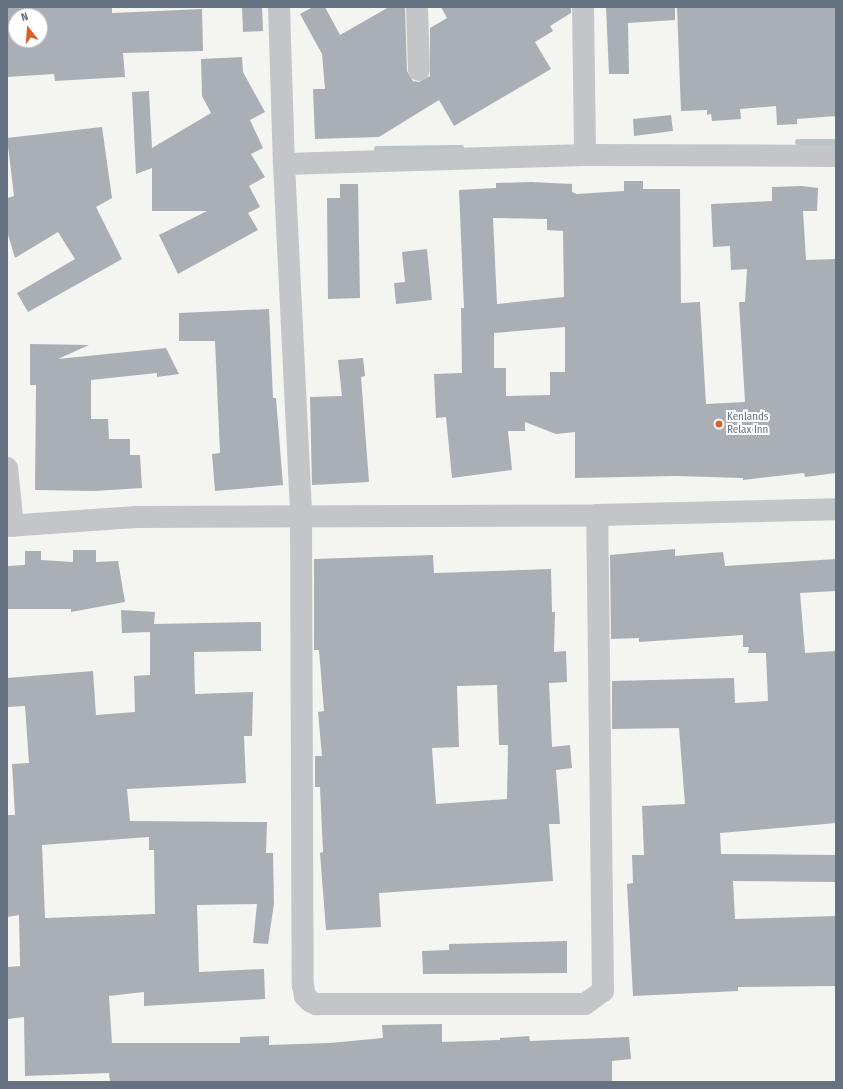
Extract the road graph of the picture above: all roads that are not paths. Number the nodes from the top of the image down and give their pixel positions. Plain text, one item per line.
1 (279, 7) edge
2 (417, 7) edge
3 (584, 7) edge
4 (419, 70) dead end
5 (585, 155) junction
6 (836, 156) edge
7 (284, 164) junction
8 (7, 468) edge
9 (836, 509) edge
10 (597, 515) junction
11 (301, 516) junction
12 (10, 526) edge

1 - 7 street
2 - 4 street
3 - 5 street
5 - 6 street
5 - 7 street
7 - 11 street
8 - 12 street
9 - 10 street
10 - 11 street
10 - 11 street
11 - 12 street

